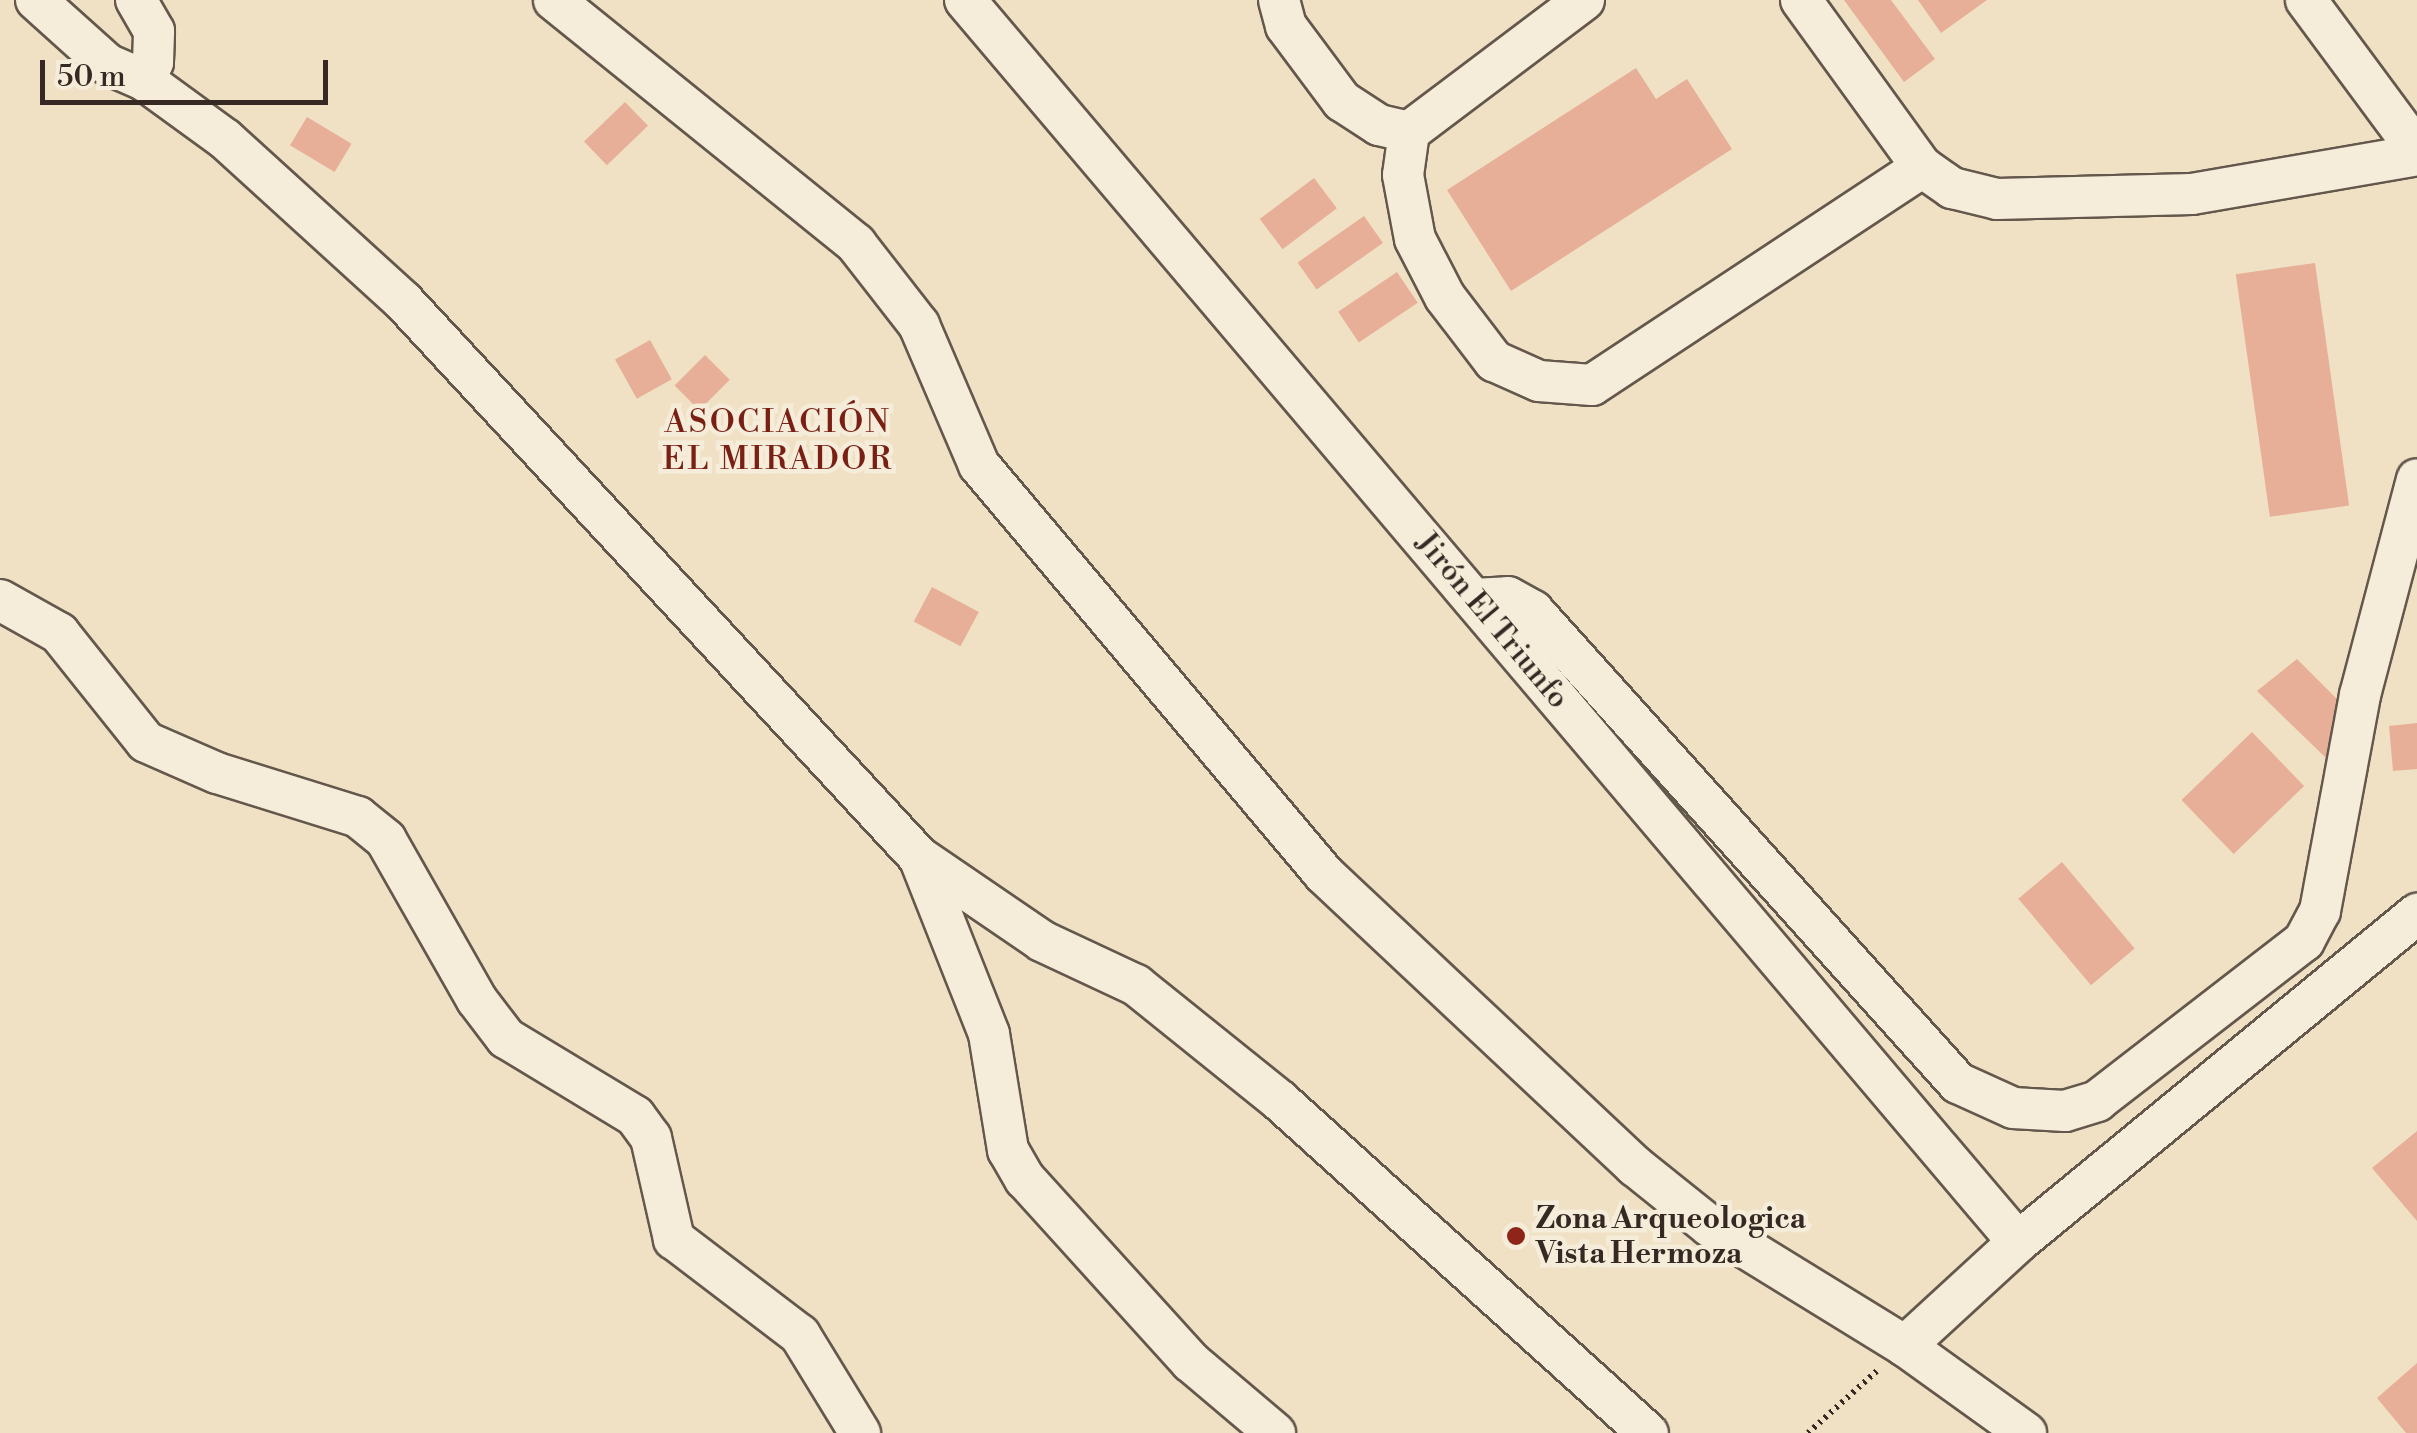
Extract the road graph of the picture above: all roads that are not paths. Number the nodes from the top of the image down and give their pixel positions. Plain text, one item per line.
1 (36, 0) edge
2 (136, 0) edge
3 (554, 0) edge
4 (965, 0) edge
5 (1278, 0) edge
6 (1584, 0) edge
7 (1801, 0) edge
8 (2306, 0) edge
9 (144, 80) junction
10 (1408, 132) junction
11 (2417, 152) edge
12 (1922, 167) junction
13 (2417, 479) edge
14 (1473, 598) junction
15 (0, 600) edge
16 (919, 857) junction
17 (2417, 914) edge
18 (2018, 1242) junction
19 (1904, 1346) junction
20 (860, 1433) edge
21 (1274, 1433) edge
22 (1648, 1433) edge
23 (2026, 1433) edge

1 - 9 street
2 - 9 street
3 - 19 street
4 - 14 street, Jirón El Triunfo
5 - 10 street
6 - 10 street
7 - 12 street
8 - 11 street
9 - 16 street
10 - 12 street
11 - 12 street
13 - 14 street
14 - 18 street, Jirón El Triunfo
15 - 20 street
16 - 21 street
16 - 22 street
17 - 18 street
18 - 19 street
19 - 23 street

